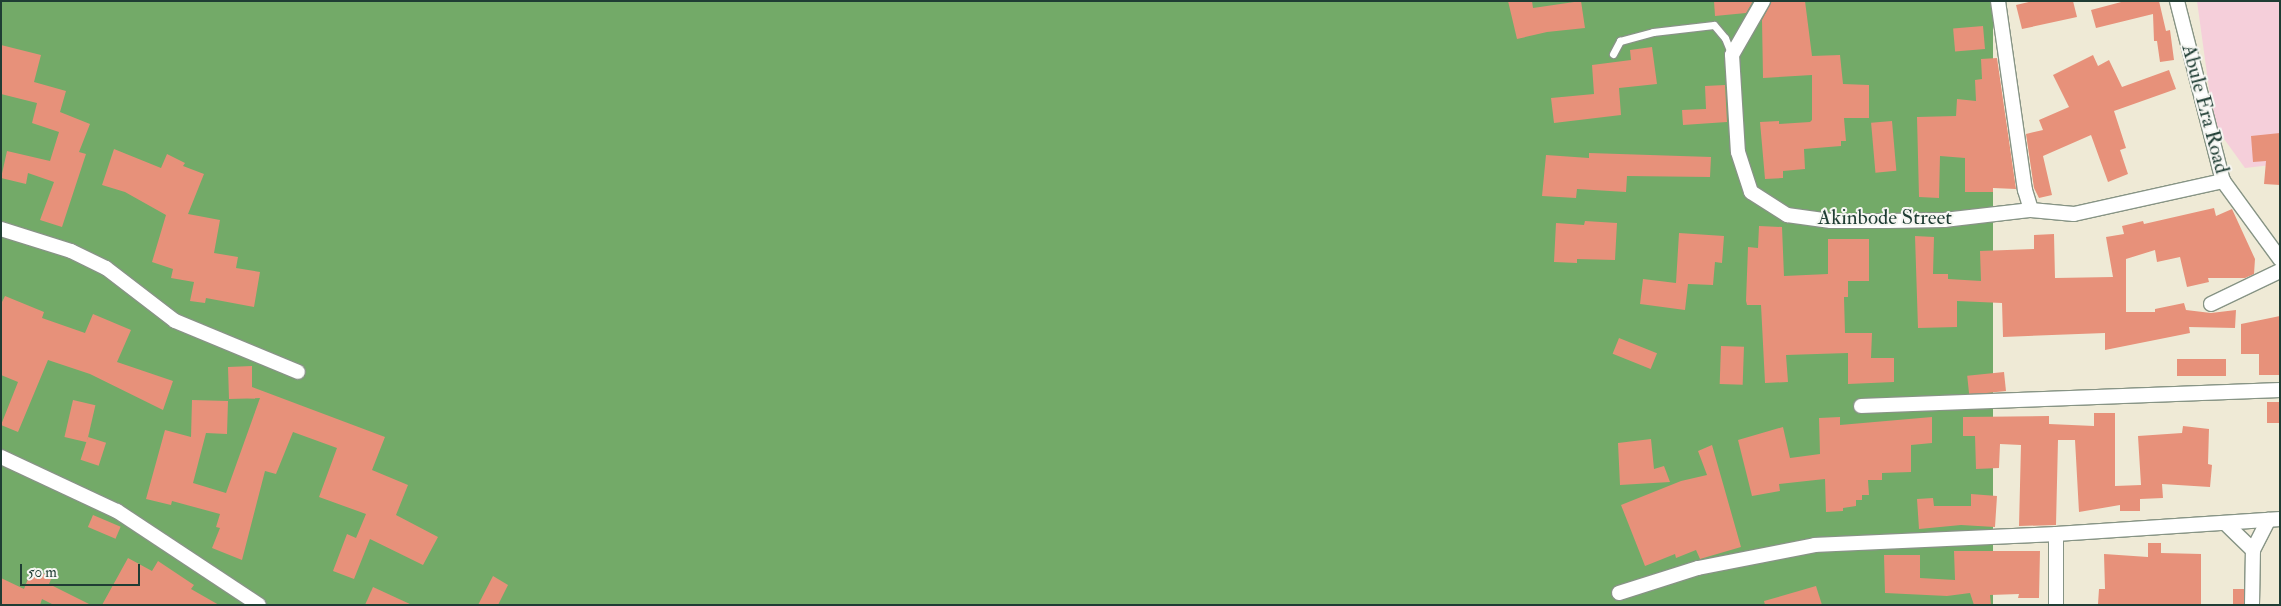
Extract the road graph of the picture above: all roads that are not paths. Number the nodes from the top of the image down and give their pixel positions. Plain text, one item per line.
1 (1763, 1) edge
2 (1998, 1) edge
3 (2177, 1) edge
4 (1613, 54) dead end
5 (1732, 55) junction
6 (2223, 181) junction
7 (2031, 210) junction
8 (1, 229) edge
9 (2280, 260) edge
10 (2280, 270) edge
11 (2211, 304) dead end
12 (298, 372) dead end
13 (2280, 390) edge
14 (1860, 406) dead end
15 (1, 457) edge
16 (2274, 519) edge
17 (2225, 523) junction
18 (2056, 534) junction
19 (2253, 550) junction
20 (1619, 593) dead end
21 (259, 605) edge
22 (2056, 605) edge
23 (2252, 605) edge

1 - 5 street
2 - 7 street
3 - 6 street, Abule Era Road
4 - 5 lane
5 - 7 street, Akinbode Street
6 - 7 street, Akinbode Street
6 - 9 street, Abule Era Road
8 - 12 street
10 - 11 street
13 - 14 street
15 - 21 street
16 - 17 street
16 - 19 street
17 - 18 street
17 - 19 street
18 - 20 street
18 - 22 street
19 - 23 street

